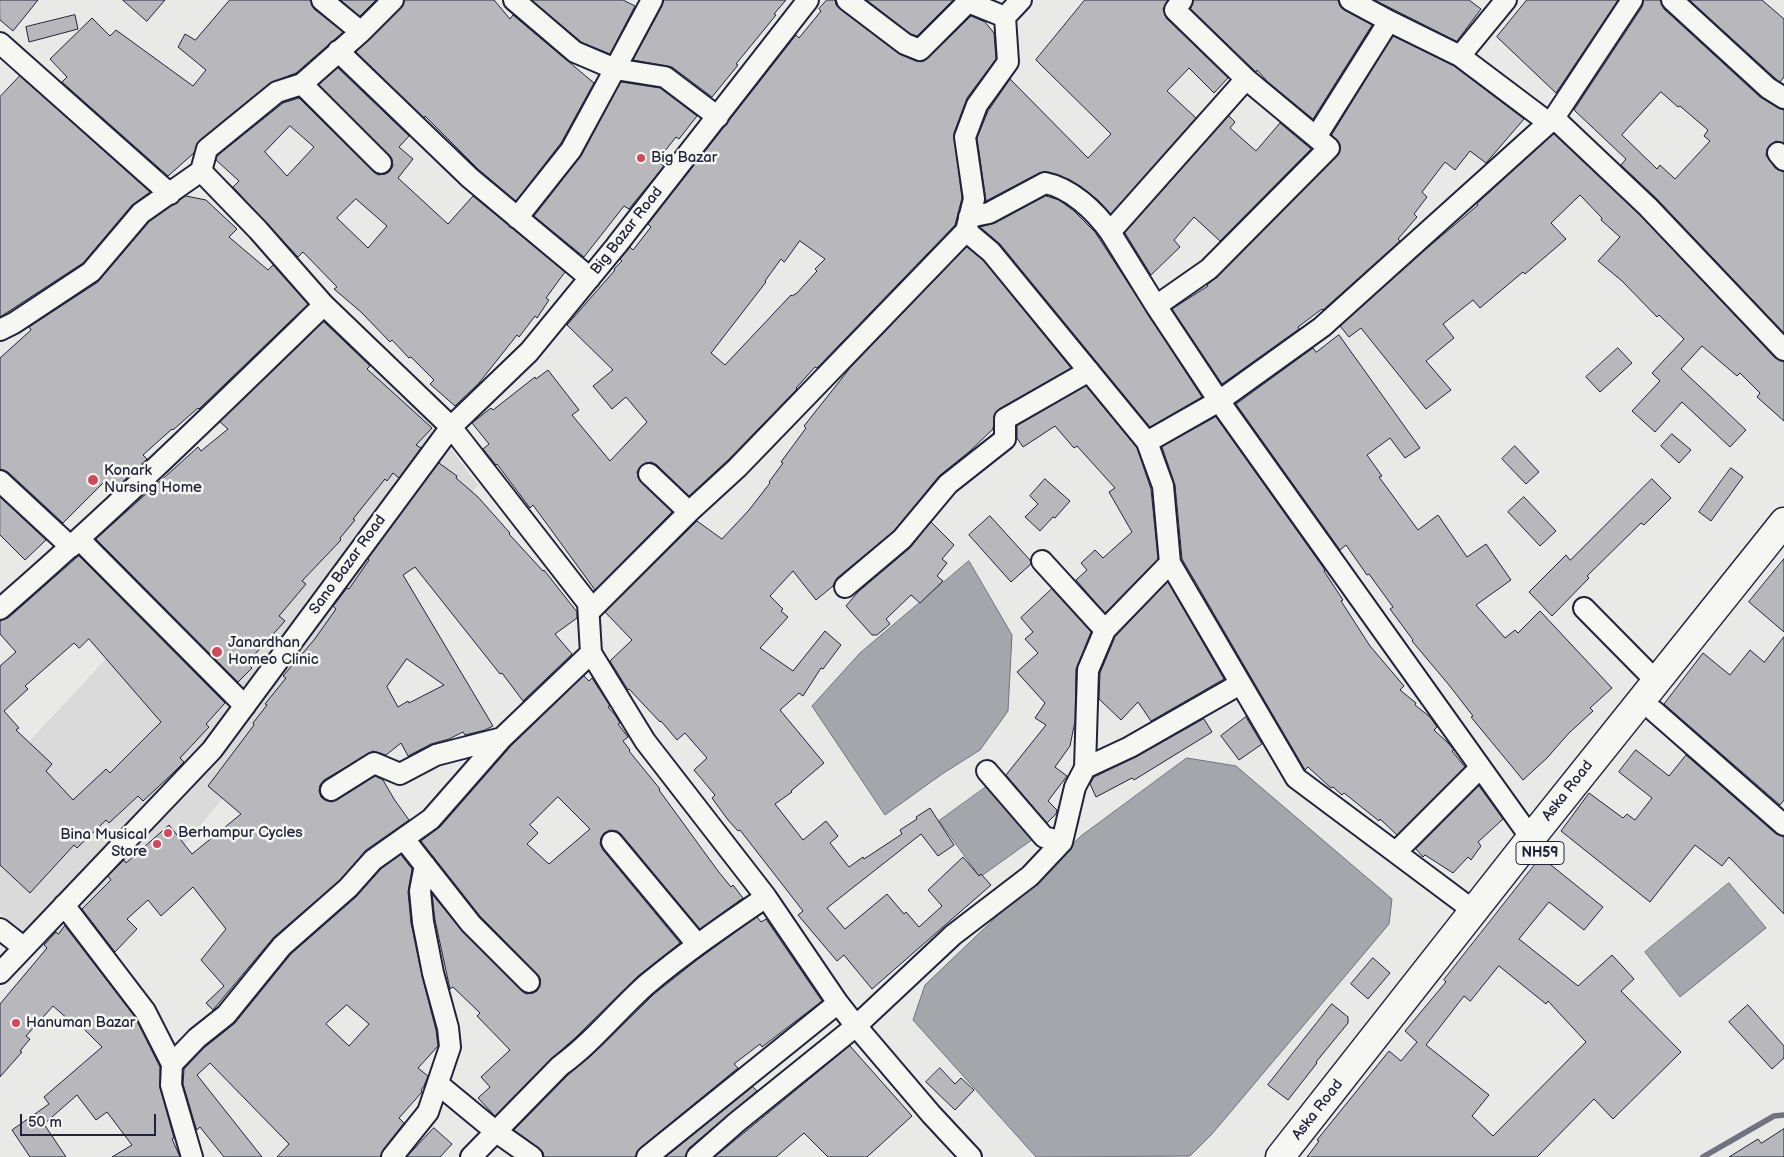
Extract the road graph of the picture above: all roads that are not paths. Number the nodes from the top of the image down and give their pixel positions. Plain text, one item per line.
1 (322, 0) edge
2 (392, 0) edge
3 (514, 0) edge
4 (652, 0) edge
5 (808, 0) edge
6 (847, 0) edge
7 (1021, 0) edge
8 (1182, 0) edge
9 (1350, 0) edge
10 (1506, 0) edge
11 (1632, 0) edge
12 (1672, 0) edge
13 (1005, 18) junction
14 (1388, 22) junction
15 (361, 32) junction
16 (0, 43) edge
17 (338, 52) junction
18 (1460, 56) junction
19 (615, 69) junction
20 (1246, 79) junction
21 (302, 84) junction
22 (1784, 98) edge
23 (718, 117) junction
24 (1551, 121) junction
25 (1316, 137) junction
26 (381, 163) dead end
27 (201, 172) junction
28 (170, 194) junction
29 (516, 218) junction
30 (968, 224) junction
31 (1110, 232) junction
32 (590, 278) junction
33 (324, 305) junction
34 (1156, 306) junction
35 (0, 330) edge
36 (1784, 350) edge
37 (1089, 371) junction
38 (1219, 400) junction
39 (450, 427) junction
40 (1147, 442) junction
41 (649, 474) dead end
42 (0, 481) edge
43 (689, 512) junction
44 (1784, 522) edge
45 (75, 543) junction
46 (1784, 547) edge
47 (1042, 561) dead end
48 (1170, 564) junction
49 (845, 586) dead end
50 (1584, 608) dead end
51 (0, 609) edge
52 (588, 612) junction
53 (1105, 630) junction
54 (591, 653) junction
55 (1656, 681) junction
56 (1240, 684) junction
57 (244, 706) junction
58 (1654, 711) junction
59 (502, 738) junction
60 (1085, 768) junction
61 (1480, 768) junction
62 (988, 771) dead end
63 (331, 790) dead end
64 (1784, 825) edge
65 (404, 839) junction
66 (612, 842) dead end
67 (1062, 842) junction
68 (1536, 844) junction
69 (1396, 852) junction
70 (425, 865) junction
71 (766, 897) junction
72 (64, 905) junction
73 (1474, 911) junction
74 (0, 929) edge
75 (697, 944) junction
76 (23, 947) junction
77 (0, 973) edge
78 (530, 982) dead end
79 (838, 1003) junction
80 (856, 1026) junction
81 (172, 1064) junction
82 (438, 1084) junction
83 (495, 1131) junction
84 (192, 1157) edge
85 (392, 1157) edge
86 (471, 1157) edge
87 (532, 1157) edge
88 (647, 1157) edge
89 (697, 1157) edge
90 (971, 1157) edge
91 (1280, 1157) edge
92 (1294, 1157) edge

1 - 15 street
2 - 15 street
3 - 19 street
4 - 19 street
5 - 23 street, Big Bazar Road
6 - 13 street
7 - 13 street
8 - 20 street
9 - 14 street
10 - 18 street
11 - 24 street
12 - 22 street
13 - 30 street
14 - 18 street
14 - 25 street
15 - 17 street
16 - 28 street
17 - 21 street
17 - 29 street
18 - 24 street
19 - 23 street
19 - 29 street
20 - 25 street
20 - 31 street
21 - 26 street
21 - 27 street
23 - 32 street, Big Bazar Road
24 - 36 street
24 - 38 street
25 - 34 street
27 - 28 street
27 - 33 street
28 - 35 street
29 - 32 street
30 - 31 street
30 - 37 street
30 - 43 street
31 - 34 street
32 - 39 street, Big Bazar Road
33 - 39 street
33 - 45 street
34 - 38 street
37 - 40 street
37 - 49 street
38 - 40 street
38 - 61 street
39 - 52 street
39 - 57 street, Sano Bazar Road
40 - 48 street
41 - 43 street
42 - 45 street
43 - 52 street
44 - 55 highway, Aska Road / NH59
45 - 51 street
45 - 57 street
46 - 58 highway, NH59
47 - 53 street
48 - 53 street
48 - 56 street
50 - 55 street
52 - 54 street
53 - 60 street
54 - 59 street
54 - 71 street
55 - 68 highway, Aska Road / NH59
56 - 60 street
56 - 69 street
57 - 72 street, Sano Bazar Road
58 - 64 street
58 - 68 highway, NH59
59 - 63 street
59 - 65 street
60 - 67 street
61 - 68 street
61 - 69 street
62 - 67 street
65 - 70 street
65 - 81 street
66 - 75 street
67 - 80 street
68 - 73 highway, Aska Road / NH59
68 - 92 highway, NH59
69 - 73 street
70 - 78 street
70 - 82 street
71 - 75 street
71 - 79 street
72 - 76 street, Sano Bazar Road
72 - 81 street
73 - 91 highway, Aska Road / NH59
74 - 76 street
75 - 83 street
76 - 77 street, Sano Bazar Road
79 - 80 street
79 - 88 street
80 - 89 street
80 - 90 street
81 - 84 street
82 - 83 street
82 - 85 street
83 - 86 street
83 - 87 street

